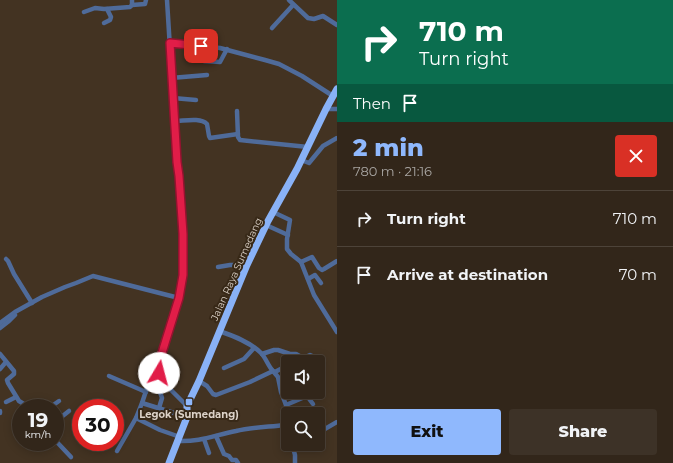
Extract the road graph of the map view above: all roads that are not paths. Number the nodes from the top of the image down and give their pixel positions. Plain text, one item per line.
1 (146, 0) edge
2 (167, 0) edge
3 (289, 0) edge
4 (132, 2) edge
5 (294, 4) junction
6 (106, 9) junction
7 (84, 12) dead end
8 (104, 23) dead end
9 (337, 25) edge
10 (272, 28) dead end
11 (170, 43) junction
12 (202, 46) junction
13 (227, 49) junction
14 (207, 75) dead end
15 (171, 78) junction
16 (337, 89) edge
17 (333, 96) junction
18 (173, 98) junction
19 (196, 100) dead end
20 (326, 109) junction
21 (337, 109) edge
22 (237, 111) dead end
23 (174, 121) junction
24 (238, 134) junction
25 (337, 138) edge
26 (308, 147) junction
27 (302, 160) junction
28 (273, 212) junction
29 (266, 225) junction
30 (288, 235) junction
31 (6, 259) dead end
32 (337, 261) edge
33 (301, 262) junction
34 (246, 265) junction
35 (218, 267) dead end
36 (308, 279) junction
37 (321, 283) dead end
38 (179, 298) junction
39 (32, 303) junction
40 (15, 312) junction
41 (0, 323) edge
42 (0, 328) edge
43 (219, 331) junction
44 (337, 332) edge
45 (254, 348) junction
46 (0, 354) edge
47 (262, 354) junction
48 (298, 355) edge
49 (6, 362) junction
50 (159, 366) junction
51 (224, 368) dead end
52 (281, 368) edge
53 (0, 369) edge
54 (274, 372) junction
55 (109, 376) dead end
56 (199, 381) junction
57 (165, 382) junction
58 (146, 392) junction
59 (16, 397) joint
60 (6, 402) dead end
61 (142, 403) junction
62 (313, 404) dead end
63 (286, 405) joint
64 (187, 406) junction
65 (159, 408) junction
66 (69, 411) dead end
67 (64, 415) edge
68 (187, 417) junction
69 (136, 418) junction
70 (337, 422) edge
71 (281, 425) edge
72 (325, 429) edge
73 (216, 436) junction
74 (124, 439) edge
75 (179, 439) junction
76 (204, 439) junction
77 (64, 450) edge
78 (294, 451) edge
79 (209, 453) dead end
80 (71, 457) dead end
81 (169, 463) edge
82 (238, 463) edge
83 (295, 463) edge

1 - 4 street
2 - 11 street
3 - 5 street
4 - 6 street
5 - 9 street
5 - 10 street
6 - 7 street
6 - 8 street
11 - 12 street
11 - 15 street
12 - 13 street
12 - 13 street
13 - 17 street
14 - 15 street
15 - 18 street
16 - 17 highway, Jalan Raya Sumedang
17 - 20 highway, Jalan Raya Sumedang
18 - 19 street
18 - 23 street
20 - 21 street
20 - 26 highway, Jalan Raya Sumedang
22 - 24 street
23 - 24 street
23 - 38 street
24 - 26 street
25 - 27 street
26 - 27 highway, Jalan Raya Sumedang
27 - 28 highway, Jalan Raya Sumedang
28 - 29 highway, Jalan Raya Sumedang
28 - 30 street
29 - 30 street
29 - 34 highway, Jalan Raya Sumedang
30 - 33 street
31 - 39 street
32 - 33 street
33 - 36 street
34 - 35 street
34 - 43 highway, Jalan Raya Sumedang
36 - 37 street
36 - 44 street
38 - 39 street
38 - 50 street
39 - 40 street
40 - 41 street
40 - 42 street
43 - 45 street
43 - 56 highway, Jalan Raya Sumedang
45 - 47 street
45 - 51 street
46 - 49 street
47 - 48 street
47 - 54 street
49 - 53 street
49 - 59 street
50 - 57 street
50 - 58 street
52 - 54 street
54 - 56 street
54 - 63 street
55 - 58 street
56 - 64 highway, Jalan Raya Sumedang
57 - 64 street
57 - 65 street
58 - 61 street
59 - 60 street
61 - 65 street
61 - 69 street
62 - 63 street
64 - 68 highway, Jalan Raya Sumedang
65 - 68 street
66 - 67 street
68 - 75 highway, Jalan Raya Sumedang
69 - 74 street
69 - 75 street
70 - 72 street
71 - 73 street
73 - 76 street
73 - 82 street
75 - 76 street
75 - 81 highway, Jalan Raya Sumedang
76 - 79 street
77 - 80 street
78 - 83 street

